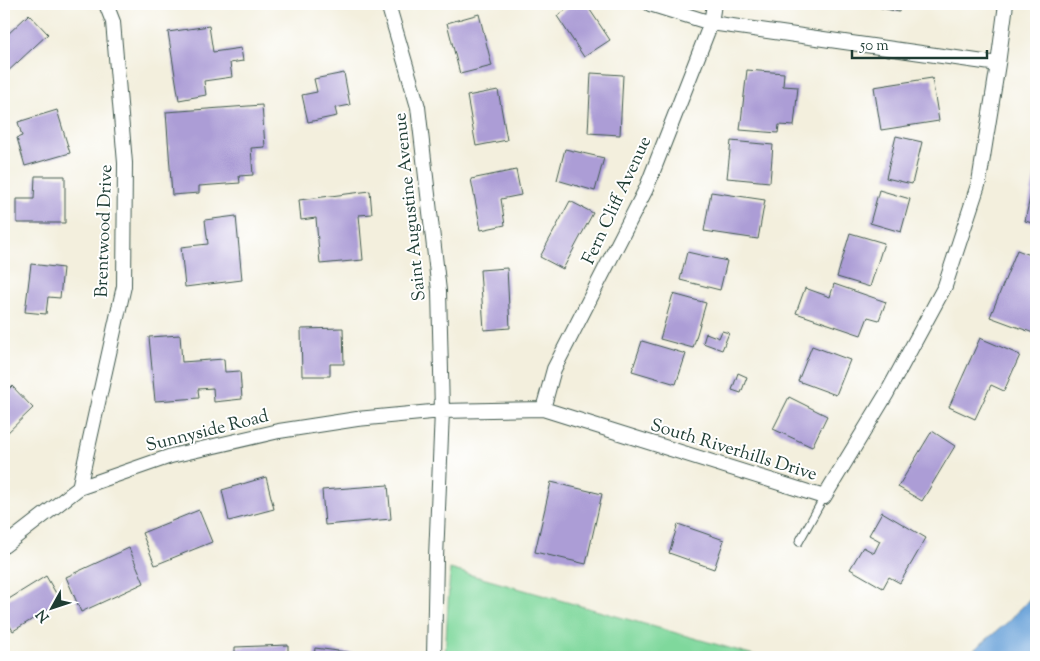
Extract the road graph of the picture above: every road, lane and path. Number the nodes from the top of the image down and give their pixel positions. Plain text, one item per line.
1 (106, 4) edge
2 (388, 4) edge
3 (650, 4) edge
4 (714, 4) edge
5 (1006, 4) edge
6 (711, 23) junction
7 (998, 64) junction
8 (543, 409) junction
9 (442, 411) junction
10 (79, 488) junction
11 (824, 497) junction
12 (799, 542) dead end
13 (4, 546) edge
14 (434, 657) edge

1 - 10 street, Brentwood Drive
2 - 9 street, Saint Augustine Avenue
3 - 6 street
4 - 6 street, Fern Cliff Avenue
5 - 7 street, South Riverhills Drive
6 - 7 street
6 - 8 street, Fern Cliff Avenue
7 - 11 street, South Riverhills Drive
8 - 9 street, South Riverhills Drive
8 - 11 street, South Riverhills Drive
9 - 10 street, Sunnyside Road
9 - 14 street
10 - 13 street, Sunnyside Road
11 - 12 lane

